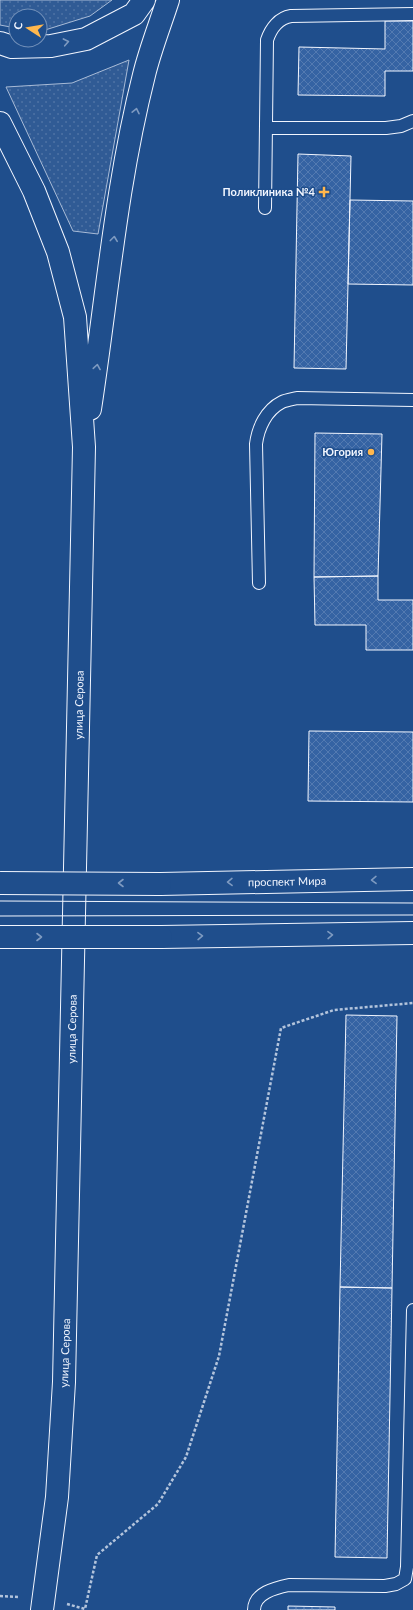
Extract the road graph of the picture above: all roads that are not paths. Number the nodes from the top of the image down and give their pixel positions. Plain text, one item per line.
1 (144, 0) edge
2 (168, 0) edge
3 (413, 14) edge
4 (0, 43) edge
5 (413, 121) edge
6 (0, 123) edge
7 (266, 128) junction
8 (265, 208) dead end
9 (413, 400) edge
10 (84, 448) junction
11 (259, 583) dead end
12 (413, 879) edge
13 (0, 883) edge
14 (413, 934) edge
15 (0, 937) edge
16 (413, 1310) edge
17 (43, 1604) edge
18 (254, 1610) edge

4 -> 1 main road
10 -> 2 main road
3 - 7 lane
5 - 7 lane
6 - 10 main road
7 - 8 lane
9 - 11 lane
10 - 17 main road, улица Серова
12 -> 13 main road, проспект Мира, bridge
15 -> 14 main road, bridge
16 - 18 lane

